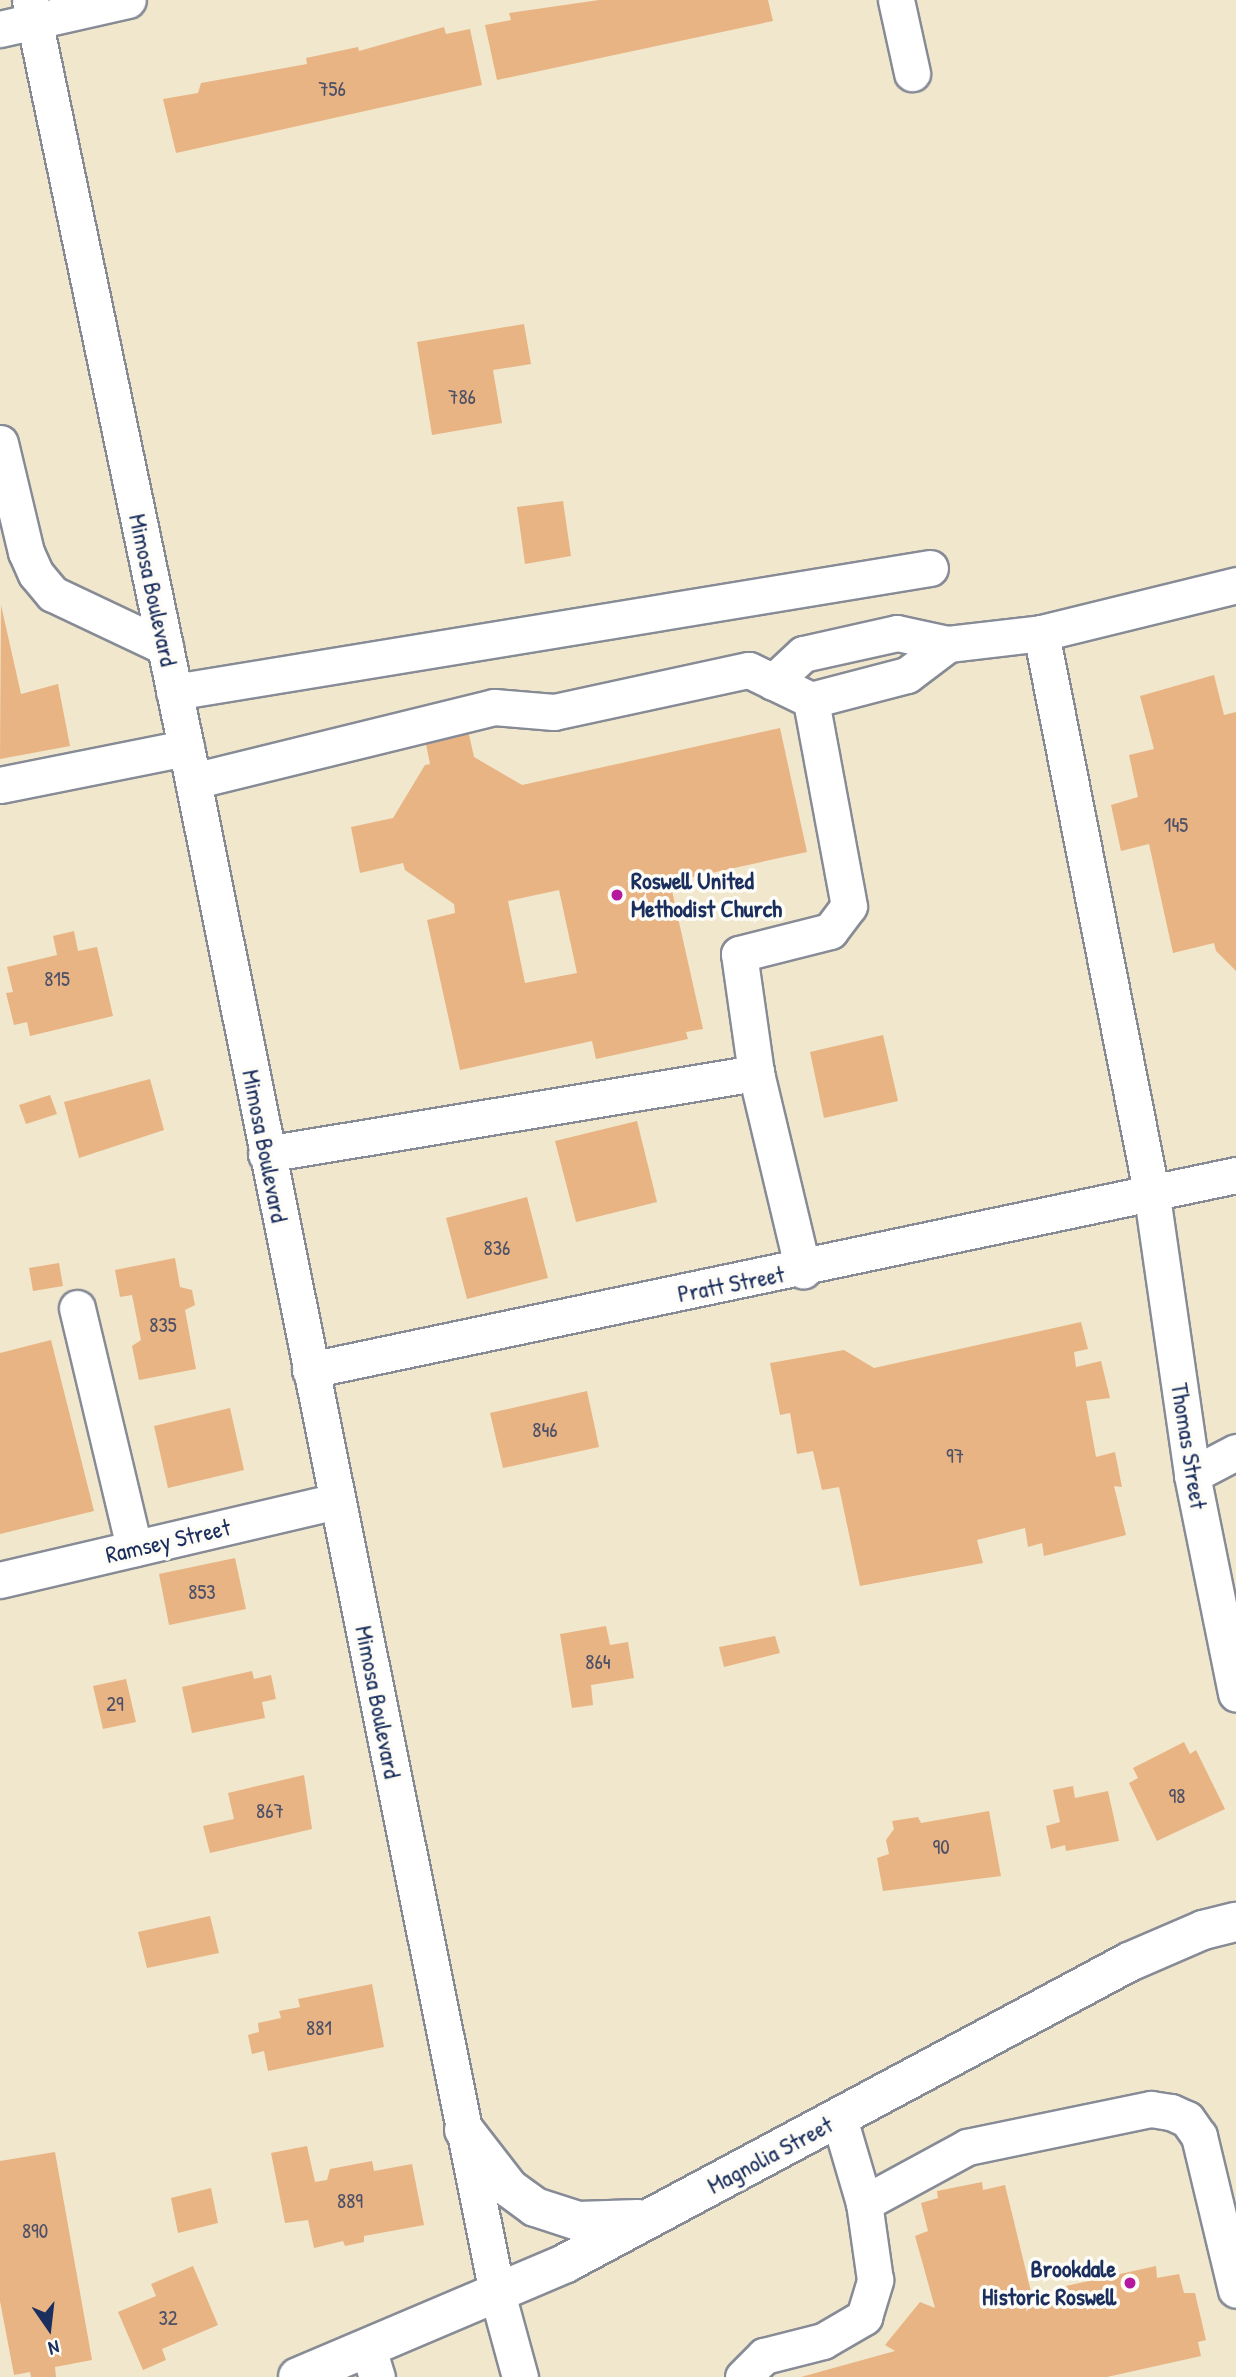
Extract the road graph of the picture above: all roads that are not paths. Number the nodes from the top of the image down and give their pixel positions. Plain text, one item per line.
1 (128, 0) edge
2 (896, 0) edge
3 (32, 10) edge
4 (0, 29) edge
5 (912, 73) dead end
6 (0, 443) edge
7 (930, 568) dead end
8 (1236, 584) edge
9 (1041, 633) junction
10 (948, 644) junction
11 (165, 647) junction
12 (773, 682) junction
13 (174, 692) junction
14 (811, 700) junction
15 (190, 764) junction
16 (0, 785) edge
17 (756, 1073) junction
18 (266, 1154) junction
19 (1236, 1175) edge
20 (1152, 1196) junction
21 (803, 1270) junction
22 (78, 1308) dead end
23 (310, 1370) junction
24 (1236, 1452) edge
25 (1192, 1475) junction
26 (337, 1501) junction
27 (134, 1548) junction
28 (0, 1580) edge
29 (1236, 1695) edge
30 (1236, 1922) edge
31 (839, 2118) junction
32 (464, 2130) junction
33 (864, 2203) junction
34 (653, 2217) junction
35 (1236, 2290) edge
36 (497, 2293) junction
37 (373, 2362) edge
38 (298, 2377) edge
39 (520, 2377) edge
40 (743, 2377) edge

1 - 3 street
2 - 5 street
3 - 4 street
3 - 11 street, Mimosa Boulevard
6 - 11 street
7 - 13 street
8 - 9 street
9 - 10 street
9 - 20 street, Thomas Street
10 - 12 street
10 - 14 street
11 - 13 street, Mimosa Boulevard
12 - 14 street
12 - 15 street
13 - 15 street, Mimosa Boulevard
14 - 17 street
15 - 16 street
15 - 18 street, Mimosa Boulevard
17 - 18 street
17 - 21 street
18 - 23 street, Mimosa Boulevard
19 - 20 street, Pratt Street
20 - 21 street, Pratt Street
20 - 25 street, Thomas Street
21 - 23 street, Pratt Street
22 - 27 street
23 - 26 street, Mimosa Boulevard
24 - 25 street
25 - 29 street, Thomas Street
26 - 27 street, Ramsey Street
26 - 32 street, Mimosa Boulevard
27 - 28 street, Ramsey Street
30 - 31 main road, Magnolia Street
31 - 33 street
31 - 34 main road, Magnolia Street
32 - 34 main road
32 - 36 street, Mimosa Boulevard
33 - 35 street
33 - 40 street
34 - 36 main road, Magnolia Street
36 - 37 main road, Magnolia Street
36 - 39 street, Mimosa Boulevard
37 - 38 main road, Magnolia Street

